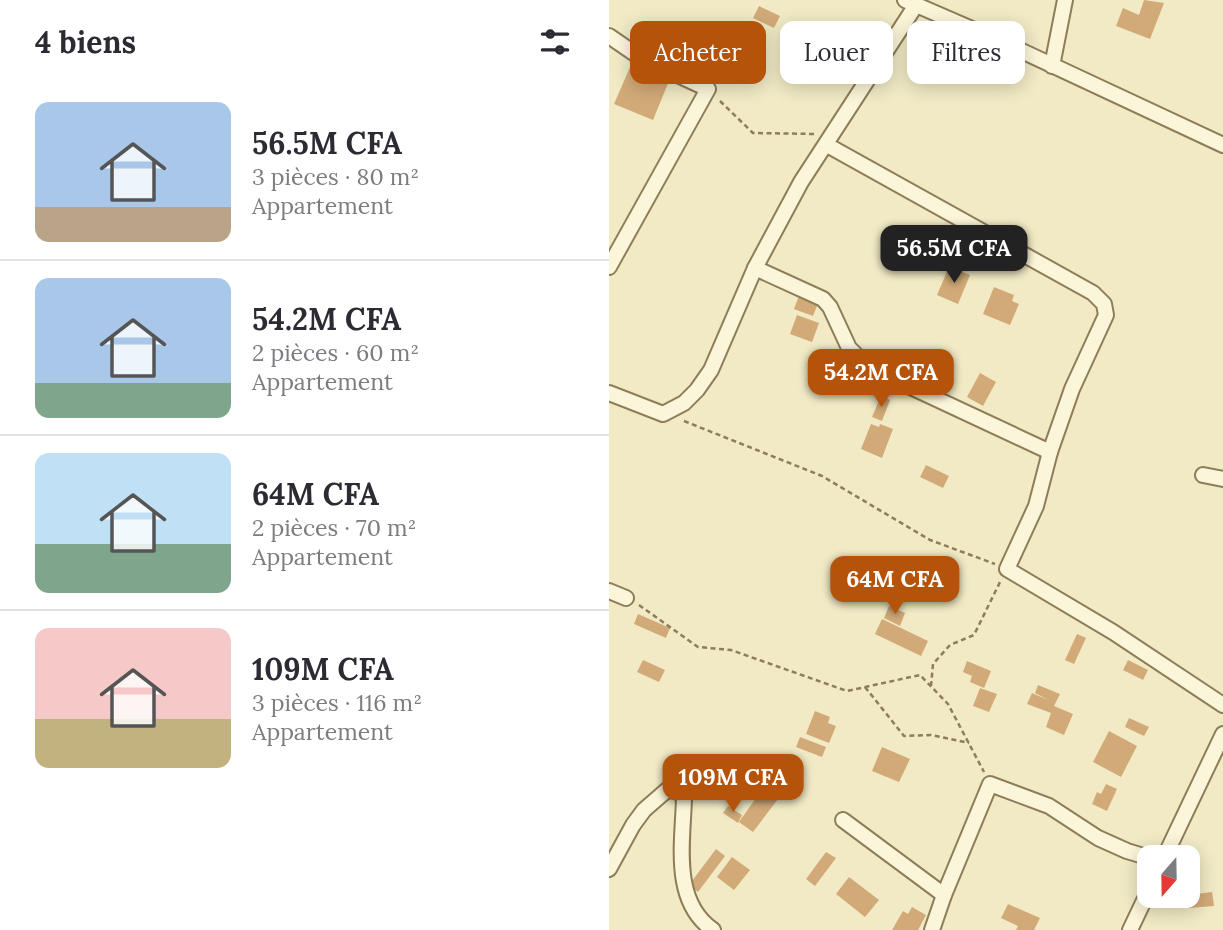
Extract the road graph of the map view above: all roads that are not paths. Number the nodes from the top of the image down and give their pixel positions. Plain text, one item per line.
1 (1065, 0) edge
2 (911, 2) edge
3 (609, 36) edge
4 (1052, 66) junction
5 (827, 145) junction
6 (1223, 145) edge
7 (609, 267) edge
8 (755, 268) junction
9 (609, 393) edge
10 (1050, 452) junction
11 (1203, 475) dead end
12 (1223, 479) edge
13 (609, 591) edge
14 (626, 598) road end
15 (1223, 705) edge
16 (1223, 734) edge
17 (843, 820) dead end
18 (1170, 845) edge
19 (1137, 854) edge
20 (609, 869) edge
21 (944, 895) junction
22 (1140, 908) edge
23 (705, 928) edge
24 (932, 930) edge
25 (1130, 930) edge

1 - 4 street
2 - 4 street
2 - 5 street
3 - 7 street
4 - 6 street
5 - 8 street
5 - 10 street
8 - 9 street
8 - 10 street
10 - 15 street
11 - 12 street
13 - 14 street
16 - 18 street
17 - 21 street
19 - 21 street
20 - 23 street
21 - 24 street
22 - 25 street

